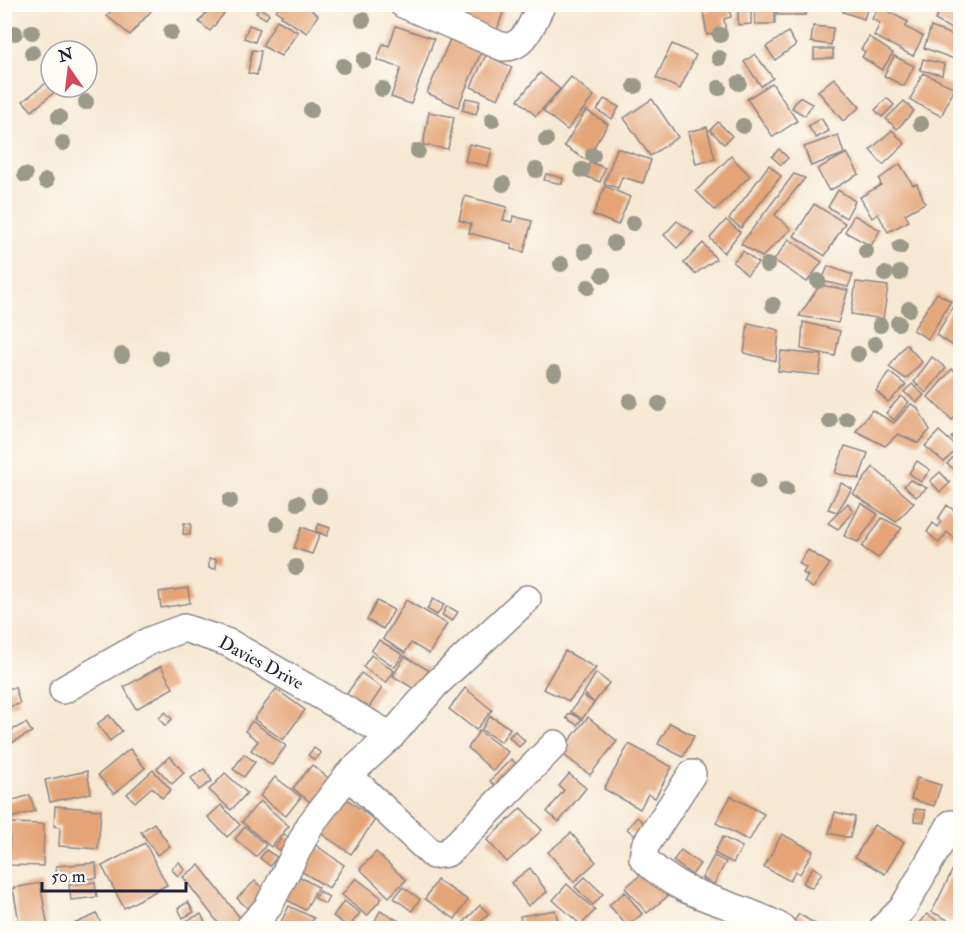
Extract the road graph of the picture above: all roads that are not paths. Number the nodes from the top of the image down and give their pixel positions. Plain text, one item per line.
1 (404, 4) edge
2 (542, 4) edge
3 (527, 599) dead end
4 (63, 690) dead end
5 (390, 736) junction
6 (555, 744) dead end
7 (692, 774) dead end
8 (348, 775) junction
9 (951, 824) dead end
10 (249, 928) edge
11 (782, 928) edge
12 (883, 928) edge

1 - 2 street
3 - 5 street
4 - 5 street, Davies Drive
5 - 8 street
6 - 8 street
7 - 11 street
8 - 10 street
9 - 12 street

